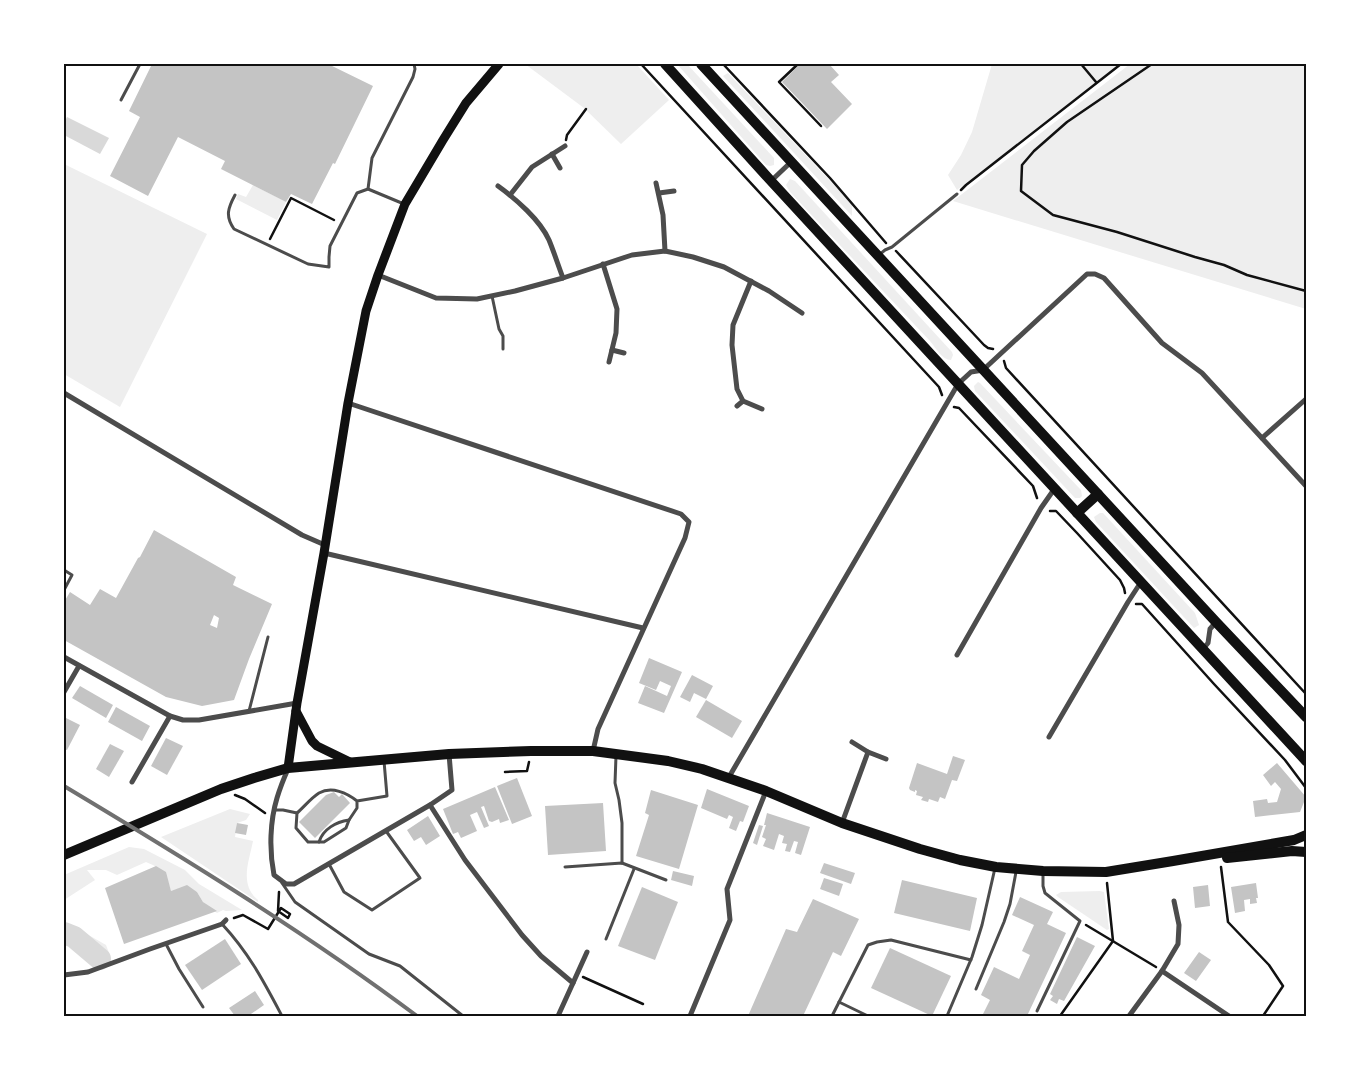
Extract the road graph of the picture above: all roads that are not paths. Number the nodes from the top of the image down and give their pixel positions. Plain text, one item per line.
1 (140, 64) edge
2 (414, 64) edge
3 (499, 64) edge
4 (665, 64) edge
5 (700, 64) edge
6 (121, 100) dead end
7 (565, 146) road end
8 (552, 154) junction
9 (791, 162) junction
10 (560, 168) dead end
11 (771, 181) junction
12 (656, 183) dead end
13 (498, 186) dead end
14 (368, 189) junction
15 (674, 191) dead end
16 (659, 194) junction
17 (957, 194) road end
18 (235, 195) dead end
19 (510, 195) junction
20 (405, 204) junction
21 (666, 251) junction
22 (878, 256) junction
23 (603, 264) junction
24 (378, 275) junction
25 (563, 278) junction
26 (751, 281) junction
27 (492, 296) junction
28 (802, 314) dead end
29 (503, 349) dead end
30 (612, 350) junction
31 (624, 353) dead end
32 (609, 362) dead end
33 (983, 370) junction
34 (958, 384) junction
35 (64, 393) edge
36 (1306, 399) edge
37 (743, 401) junction
38 (348, 403) junction
39 (737, 406) dead end
40 (762, 408) dead end
41 (1262, 438) junction
42 (1306, 486) edge
43 (1055, 488) junction
44 (1098, 494) junction
45 (1077, 513) junction
46 (324, 549) junction
47 (64, 570) edge
48 (1142, 582) junction
49 (64, 590) edge
50 (1216, 622) junction
51 (643, 628) junction
52 (268, 637) dead end
53 (1203, 649) junction
54 (957, 655) dead end
55 (64, 657) edge
56 (78, 666) junction
57 (64, 692) edge
58 (296, 707) junction
59 (249, 711) junction
60 (170, 716) junction
61 (1306, 717) edge
62 (1049, 737) dead end
63 (852, 742) dead end
64 (593, 751) junction
65 (868, 752) junction
66 (449, 754) junction
67 (616, 755) junction
68 (384, 759) junction
69 (886, 759) dead end
70 (1306, 761) edge
71 (350, 762) junction
72 (288, 768) junction
73 (729, 778) junction
74 (132, 782) dead end
75 (766, 791) junction
76 (357, 801) junction
77 (430, 805) junction
78 (274, 810) junction
79 (297, 813) junction
80 (350, 820) junction
81 (842, 823) junction
82 (1306, 827) edge
83 (385, 830) junction
84 (1306, 835) edge
85 (1294, 840) junction
86 (319, 842) junction
87 (1306, 852) edge
88 (64, 855) edge
89 (1173, 861) junction
90 (622, 863) junction
91 (329, 864) junction
92 (565, 867) dead end
93 (996, 867) junction
94 (634, 868) junction
95 (1017, 869) junction
96 (1042, 871) junction
97 (666, 880) dead end
98 (280, 881) junction
99 (1174, 901) dead end
100 (224, 922) joint
101 (606, 939) dead end
102 (166, 944) junction
103 (587, 952) dead end
104 (971, 960) junction
105 (1162, 970) junction
106 (64, 975) edge
107 (573, 983) junction
108 (976, 989) dead end
109 (839, 1002) junction
110 (203, 1007) dead end
111 (1037, 1011) dead end
112 (282, 1016) edge
113 (463, 1016) edge
114 (558, 1016) edge
115 (690, 1016) edge
116 (832, 1016) edge
117 (868, 1016) edge
118 (947, 1016) edge
119 (1129, 1016) edge
120 (1229, 1016) edge

1 - 6 lane
2 - 14 lane
3 - 20 main road
4 - 11 main road
5 - 9 main road
7 - 8 street
8 - 10 street
8 - 19 street
9 - 11 street
9 - 22 main road
11 - 34 main road
12 - 16 street
13 - 19 street
14 - 18 lane
14 - 20 lane
15 - 16 street
16 - 21 street
17 - 22 lane
19 - 25 street
20 - 24 main road
21 - 23 street
21 - 26 street
22 - 33 main road
23 - 25 street
23 - 30 street
24 - 27 street
24 - 38 main road
25 - 27 street
26 - 28 street
26 - 37 street
27 - 29 lane
30 - 31 street
30 - 32 street
33 - 34 street
33 - 41 street
33 - 44 main road
34 - 43 main road
34 - 73 street
35 - 46 street
36 - 41 street
37 - 39 street
37 - 40 street
38 - 46 main road
38 - 51 street
41 - 42 street
43 - 45 main road
43 - 54 street
44 - 45 main road
44 - 50 main road
45 - 48 main road
46 - 51 street
46 - 58 main road
47 - 49 lane
48 - 53 main road
48 - 62 street
50 - 53 street
50 - 61 main road
51 - 64 street
52 - 59 lane
53 - 70 main road
55 - 56 street
56 - 57 street
56 - 60 street
58 - 59 street
58 - 71 main road
58 - 72 main road
59 - 60 street
60 - 74 street
63 - 65 street
64 - 66 main road
64 - 67 main road
65 - 69 street
65 - 81 street
66 - 68 main road
66 - 77 street
67 - 73 main road
67 - 90 lane
68 - 71 main road
68 - 76 lane
71 - 72 main road
72 - 78 street
72 - 88 main road
73 - 75 main road
75 - 81 main road
75 - 115 street
76 - 79 lane
76 - 80 lane
77 - 83 street
77 - 107 street
78 - 79 lane
78 - 98 street
79 - 86 lane
80 - 86 lane
80 - 86 lane
81 - 93 main road
82 - 85 main road
83 - 91 street
83 - 91 lane
84 - 85 main road
85 - 89 main road
87 - 89 main road
89 - 96 main road
90 - 92 lane
90 - 94 lane
91 - 98 street
93 - 95 main road
93 - 104 lane
94 - 97 lane
94 - 101 lane
95 - 96 main road
95 - 108 lane
96 - 111 lane
98 - 113 lane
99 - 105 street
100 - 102 street
100 - 112 lane
102 - 106 street
102 - 110 lane
103 - 107 street
104 - 109 lane
104 - 118 lane
105 - 119 street
105 - 120 street
107 - 114 street
109 - 116 lane
109 - 117 lane

